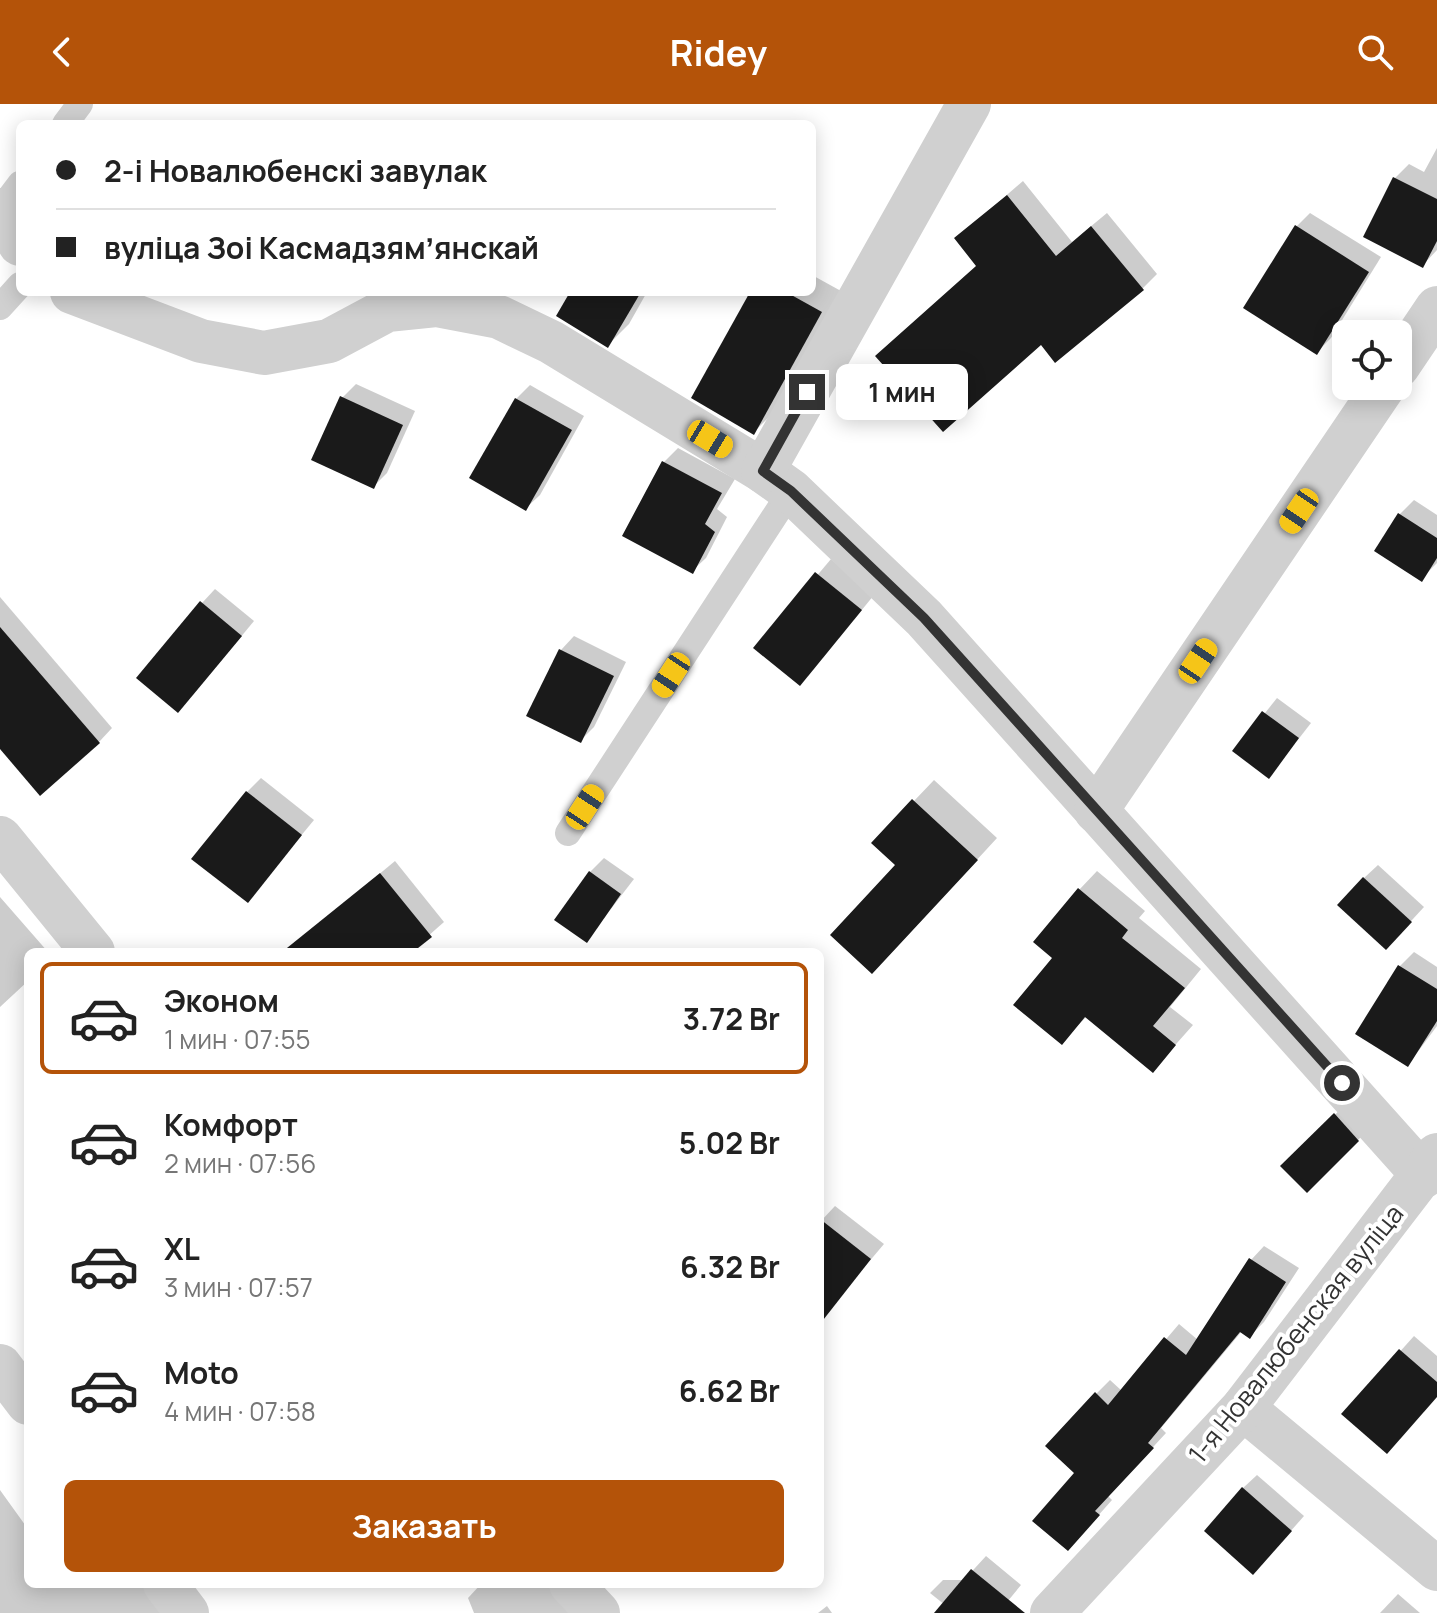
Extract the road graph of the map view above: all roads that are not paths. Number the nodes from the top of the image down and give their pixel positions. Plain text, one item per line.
1 (969, 104) edge
2 (16, 189) edge
3 (0, 210) edge
4 (16, 237) edge
5 (16, 289) edge
6 (83, 296) edge
7 (0, 307) edge
8 (1437, 308) edge
9 (1412, 345) edge
10 (1375, 400) edge
11 (777, 481) junction
12 (1096, 811) junction
13 (568, 833) dead end
14 (0, 838) edge
15 (90, 948) edge
16 (1430, 1165) edge
17 (0, 1366) edge
18 (24, 1398) edge
19 (1243, 1408) junction
20 (1437, 1569) edge
21 (168, 1588) edge
22 (575, 1588) edge
23 (187, 1613) edge
24 (598, 1613) edge
25 (1052, 1613) edge

1 - 11 street
2 - 3 lane
3 - 4 street
5 - 7 lane
6 - 11 street
8 - 9 street
10 - 12 street
11 - 12 street
11 - 13 lane
12 - 16 street
14 - 15 street
16 - 19 street, 1-я Новалюбенская вуліца
17 - 18 street
19 - 20 street
19 - 25 street, 1-я Новалюбенская вуліца
21 - 23 street
22 - 24 street

